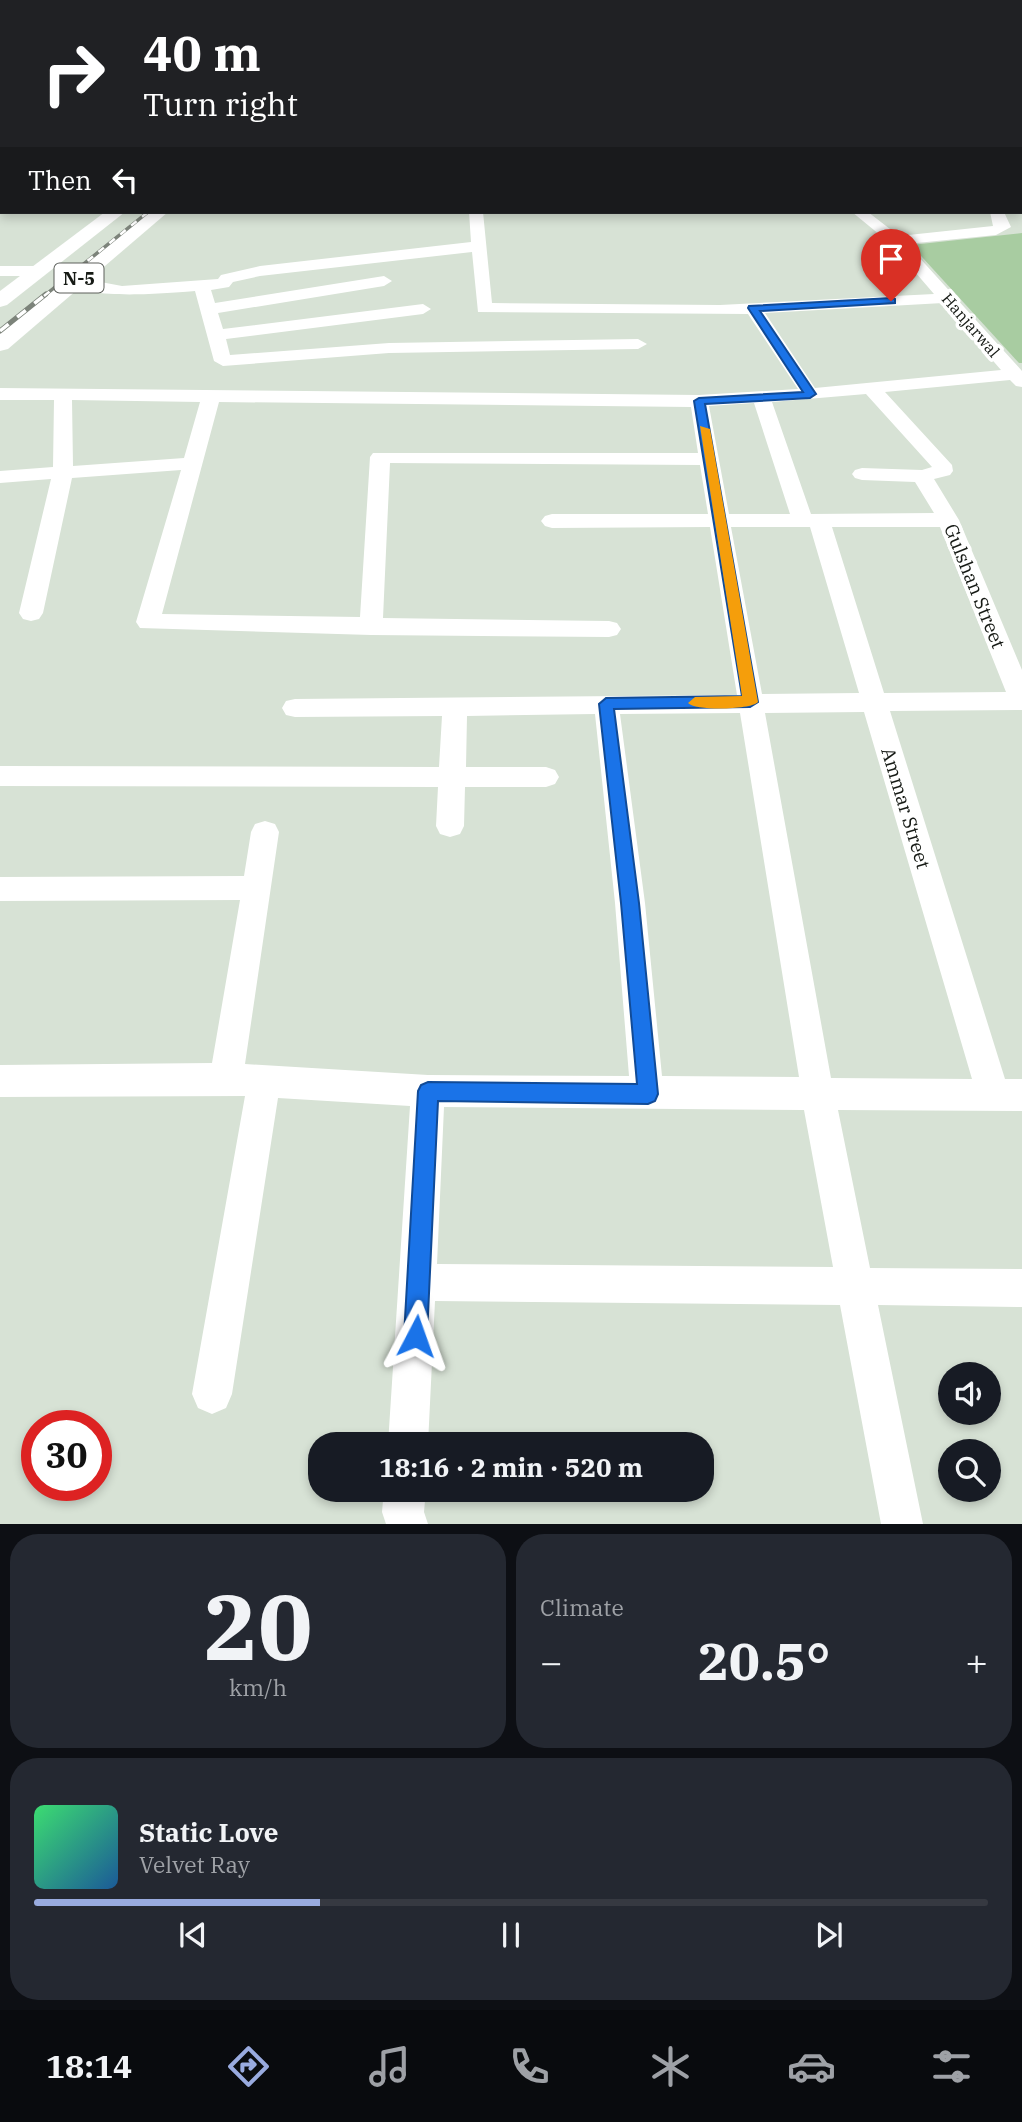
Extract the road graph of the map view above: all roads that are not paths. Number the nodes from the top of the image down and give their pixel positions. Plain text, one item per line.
1 (113, 214) edge
2 (157, 214) edge
3 (476, 214) edge
4 (862, 214) edge
5 (998, 214) edge
6 (896, 241) junction
7 (480, 246) junction
8 (0, 271) edge
9 (38, 271) junction
10 (384, 281) dead end
11 (74, 282) junction
12 (202, 285) junction
13 (947, 298) junction
14 (0, 301) edge
15 (753, 308) junction
16 (209, 309) junction
17 (423, 309) dead end
18 (216, 335) junction
19 (0, 344) edge
20 (638, 344) dead end
21 (1018, 378) edge
22 (871, 388) junction
23 (0, 394) edge
24 (810, 394) junction
25 (63, 395) junction
26 (211, 397) junction
27 (761, 397) junction
28 (699, 401) junction
29 (710, 460) junction
30 (191, 463) junction
31 (63, 471) junction
32 (862, 474) dead end
33 (922, 476) junction
34 (0, 478) edge
35 (720, 520) junction
36 (811, 520) junction
37 (948, 520) junction
38 (552, 521) dead end
39 (31, 613) dead end
40 (371, 627) junction
41 (609, 629) dead end
42 (1022, 701) edge
43 (750, 702) junction
44 (874, 702) junction
45 (606, 704) junction
46 (455, 706) junction
47 (295, 708) dead end
48 (0, 776) edge
49 (452, 777) junction
50 (546, 777) dead end
51 (450, 826) dead end
52 (265, 832) dead end
53 (255, 888) junction
54 (0, 889) edge
55 (226, 1079) junction
56 (0, 1080) edge
57 (264, 1081) junction
58 (428, 1091) junction
59 (648, 1094) junction
60 (818, 1095) junction
61 (1007, 1095) edge
62 (419, 1282) junction
63 (855, 1286) junction
64 (1022, 1288) edge
65 (212, 1394) dead end
66 (409, 1432) edge
67 (404, 1502) edge
68 (407, 1524) edge
69 (902, 1524) edge

1 - 9 main road, N-5
2 - 11 main road, N-5
3 - 7 street
4 - 6 street, Hanjarwal
5 - 6 street
6 - 13 street, Hanjarwal
7 - 12 street
7 - 15 street
8 - 9 street
9 - 14 main road, N-5
10 - 16 street
11 - 12 street
11 - 19 main road, N-5
12 - 16 street
13 - 15 street
13 - 21 street, Hanjarwal
15 - 24 street
16 - 18 street
17 - 18 street
18 - 20 street
21 - 22 street
22 - 24 street
22 - 33 street
23 - 25 street
24 - 27 street
25 - 26 street
25 - 31 street
26 - 28 street
26 - 30 street
27 - 28 street
27 - 36 street, Ammar Street
28 - 29 street
29 - 35 street
29 - 40 street
30 - 31 street
30 - 40 street
31 - 34 street
31 - 39 street
32 - 33 street
33 - 37 street, Gulshan Street
35 - 36 street
35 - 38 street
35 - 43 street
36 - 37 street
36 - 44 street, Ammar Street
37 - 42 street, Gulshan Street
40 - 41 street
42 - 44 street
43 - 44 street
43 - 45 street
43 - 60 street
44 - 61 street, Ammar Street
45 - 46 street
45 - 59 street
46 - 47 street
46 - 49 street
48 - 49 street
49 - 50 street
49 - 51 street
52 - 53 street
53 - 54 street
53 - 55 street
55 - 56 street
55 - 57 street
57 - 58 street
57 - 65 street
58 - 59 street
58 - 62 street
59 - 60 street
60 - 61 street
60 - 63 street
62 - 63 street
62 - 66 street
63 - 64 street
63 - 69 street
67 - 68 street

